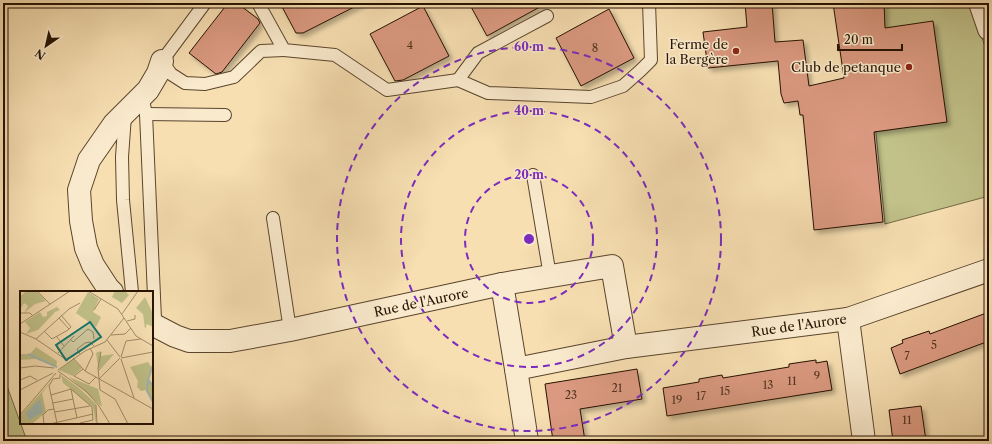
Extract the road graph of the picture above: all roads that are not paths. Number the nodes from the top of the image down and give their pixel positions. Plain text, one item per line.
1 (205, 3) edge
2 (258, 3) edge
3 (649, 3) edge
4 (980, 3) edge
5 (547, 16) dead end
6 (989, 29) edge
7 (284, 50) junction
8 (162, 61) junction
9 (458, 80) junction
10 (144, 105) junction
11 (125, 114) junction
12 (225, 114) dead end
13 (533, 176) dead end
14 (273, 218) dead end
15 (989, 270) edge
16 (550, 276) junction
17 (502, 284) junction
18 (111, 291) edge
19 (132, 291) edge
20 (848, 319) junction
21 (155, 326) edge
22 (290, 330) junction
23 (626, 347) junction
24 (516, 369) junction
25 (527, 441) edge
26 (864, 441) edge

1 - 8 lane
2 - 7 lane
3 - 9 lane
4 - 6 street
5 - 9 lane
7 - 8 lane
7 - 9 lane
8 - 10 street
10 - 11 street
10 - 12 lane
10 - 21 lane
11 - 18 street
11 - 19 lane
13 - 16 lane
14 - 22 lane
15 - 20 street, Rue de l'Aurore
16 - 17 street, Rue de l'Aurore
16 - 23 street, Rue de l'Aurore
17 - 22 street, Rue de l'Aurore
17 - 24 street
20 - 23 street, Rue de l'Aurore
20 - 26 street
21 - 22 street, Rue de l'Aurore
23 - 24 street, Rue de l'Aurore
24 - 25 street

